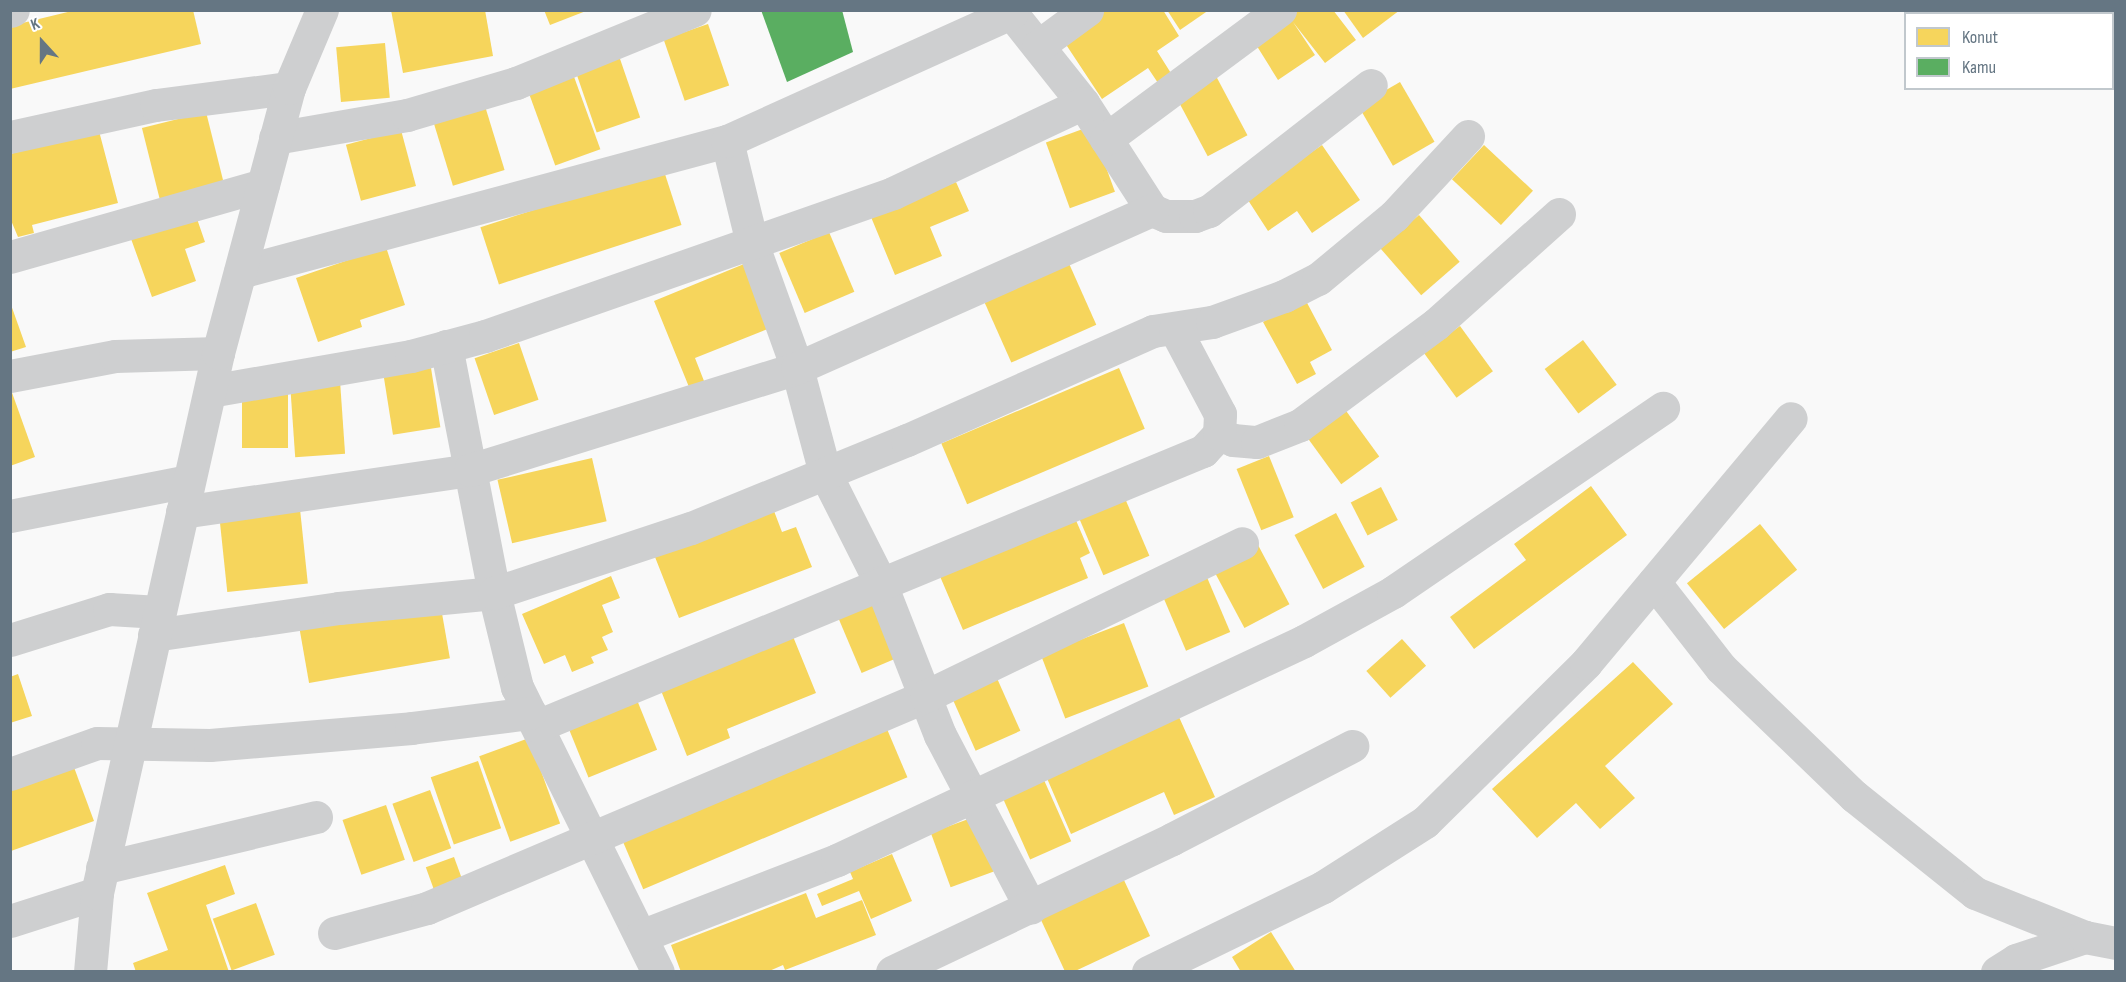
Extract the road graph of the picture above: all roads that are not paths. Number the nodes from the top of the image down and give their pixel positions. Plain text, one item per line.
1 (322, 10) edge
2 (695, 10) edge
3 (1087, 10) edge
4 (1280, 10) edge
5 (1010, 12) edge
6 (1038, 46) junction
7 (1371, 86) dead end
8 (289, 88) junction
9 (1083, 103) junction
10 (1468, 136) dead end
11 (10, 137) edge
12 (275, 138) junction
13 (1106, 139) junction
14 (727, 141) junction
15 (263, 185) junction
16 (1152, 210) junction
17 (1559, 214) dead end
18 (752, 243) junction
19 (10, 257) edge
20 (240, 272) junction
21 (1175, 329) junction
22 (446, 346) junction
23 (218, 354) junction
24 (796, 368) junction
25 (10, 376) edge
26 (210, 391) junction
27 (1662, 408) dead end
28 (1791, 418) dead end
29 (1219, 434) junction
30 (470, 470) junction
31 (825, 473) junction
32 (186, 496) junction
33 (10, 516) edge
34 (1242, 543) dead end
35 (880, 582) junction
36 (1654, 582) junction
37 (494, 593) junction
38 (156, 623) junction
39 (10, 640) edge
40 (927, 696) junction
41 (534, 719) junction
42 (128, 746) junction
43 (1352, 746) dead end
44 (10, 774) edge
45 (973, 797) junction
46 (316, 817) dead end
47 (591, 836) junction
48 (100, 880) junction
49 (1031, 908) junction
50 (10, 921) edge
51 (334, 933) dead end
52 (640, 936) junction
53 (2100, 940) edge
54 (2014, 968) edge
55 (90, 972) edge
56 (658, 972) edge
57 (892, 972) edge
58 (1148, 972) edge

1 - 8 street
2 - 12 street
3 - 6 street
4 - 13 street
5 - 6 street
5 - 14 street
6 - 9 street
7 - 16 street
8 - 11 street
8 - 12 street
9 - 13 street
9 - 18 street
10 - 21 street
12 - 15 street
13 - 16 street
14 - 18 street
14 - 20 street
15 - 19 street
15 - 20 street
16 - 24 street
17 - 29 street
18 - 22 street
18 - 24 street
20 - 23 street
21 - 29 street
21 - 31 street
22 - 26 street
22 - 30 street
23 - 25 street
23 - 26 street
24 - 30 street
24 - 31 street
26 - 32 street
27 - 45 street
28 - 36 street
29 - 35 street
30 - 32 street
30 - 37 street
31 - 35 street
31 - 37 street
32 - 33 street
32 - 38 street
34 - 40 street
35 - 40 street
35 - 41 street
36 - 53 street
36 - 58 street
37 - 38 street
37 - 41 street
38 - 39 street
38 - 42 street
40 - 45 street
40 - 47 street
41 - 42 street
41 - 47 street
42 - 44 street
42 - 48 street
43 - 49 street
45 - 49 street
45 - 52 street
46 - 48 street
47 - 51 street
47 - 52 street
48 - 50 street
48 - 55 street
49 - 57 street
52 - 56 street
53 - 54 street

